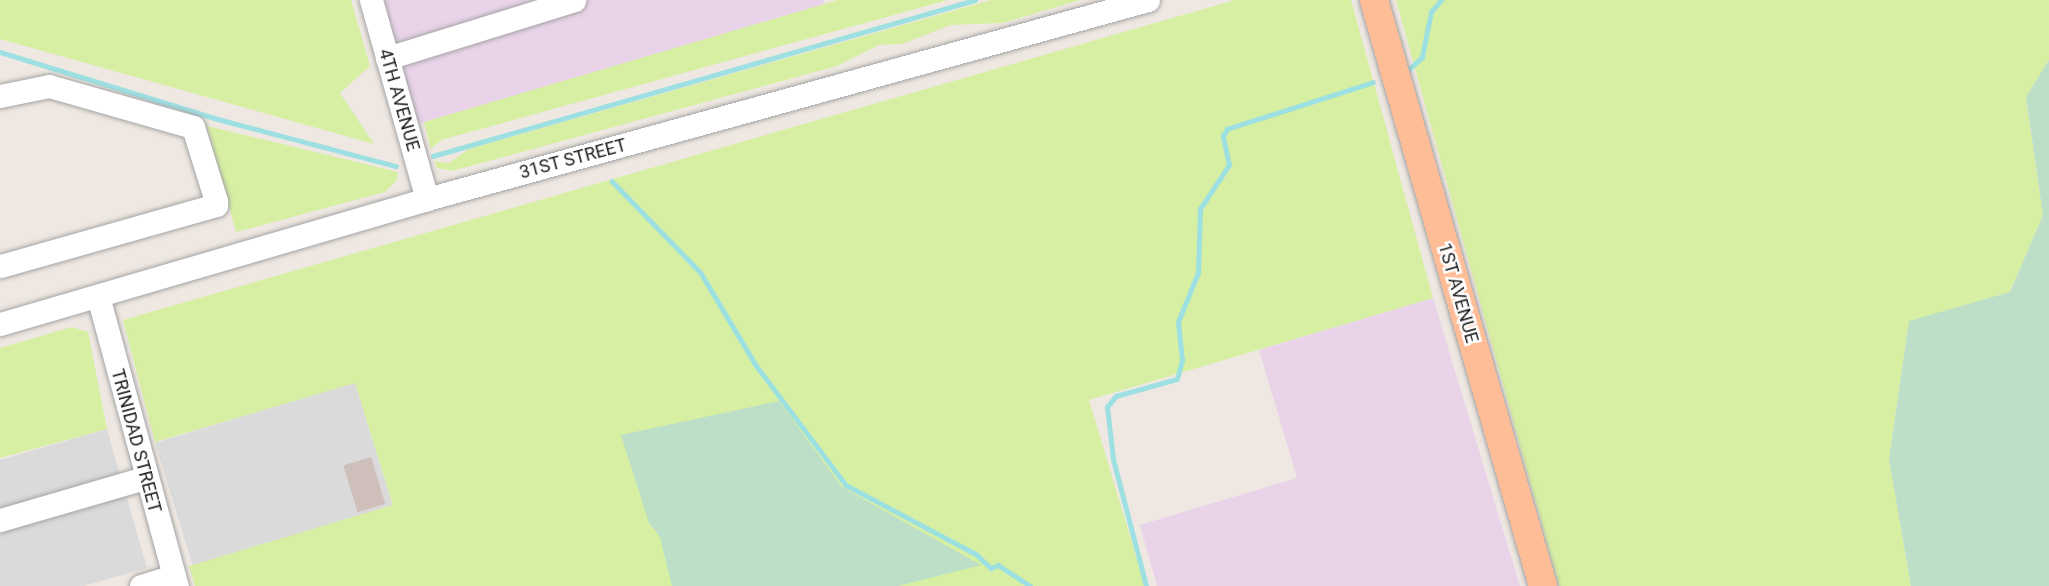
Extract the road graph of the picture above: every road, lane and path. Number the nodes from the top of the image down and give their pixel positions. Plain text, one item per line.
1 (371, 0) edge
2 (574, 0) edge
3 (1148, 0) edge
4 (1374, 0) edge
5 (387, 58) junction
6 (0, 96) edge
7 (427, 199) junction
8 (0, 266) edge
9 (98, 296) junction
10 (0, 324) edge
11 (145, 478) junction
12 (0, 520) edge
13 (176, 581) edge
14 (141, 586) edge
15 (1543, 586) edge

1 - 5 street, 4TH AVENUE
2 - 5 street
3 - 7 street, 31ST STREET
4 - 15 main road, 1ST AVENUE
5 - 7 street, 4TH AVENUE
6 - 8 street
7 - 9 street, 31ST STREET
9 - 10 street, 31ST STREET
9 - 11 street, TRINIDAD STREET
11 - 12 street
11 - 13 street, TRINIDAD STREET
13 - 14 street

